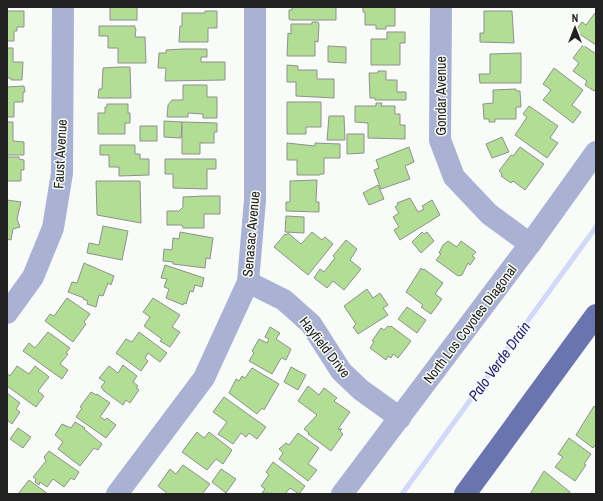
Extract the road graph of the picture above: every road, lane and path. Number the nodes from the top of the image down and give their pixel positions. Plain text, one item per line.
1 (63, 7) edge
2 (255, 7) edge
3 (441, 7) edge
4 (596, 152) edge
5 (530, 244) junction
6 (248, 282) junction
7 (7, 313) edge
8 (596, 315) edge
9 (400, 418) junction
10 (117, 494) edge
11 (342, 494) edge
12 (465, 494) edge

1 - 7 street, Faust Avenue
2 - 6 street, Senasac Avenue
3 - 5 street, Gondar Avenue
4 - 5 street, North Los Coyotes Diagonal
5 - 9 street, North Los Coyotes Diagonal
6 - 9 street, Hayfield Drive
6 - 10 street, Senasac Avenue
8 - 12 main road
9 - 11 street, North Los Coyotes Diagonal

